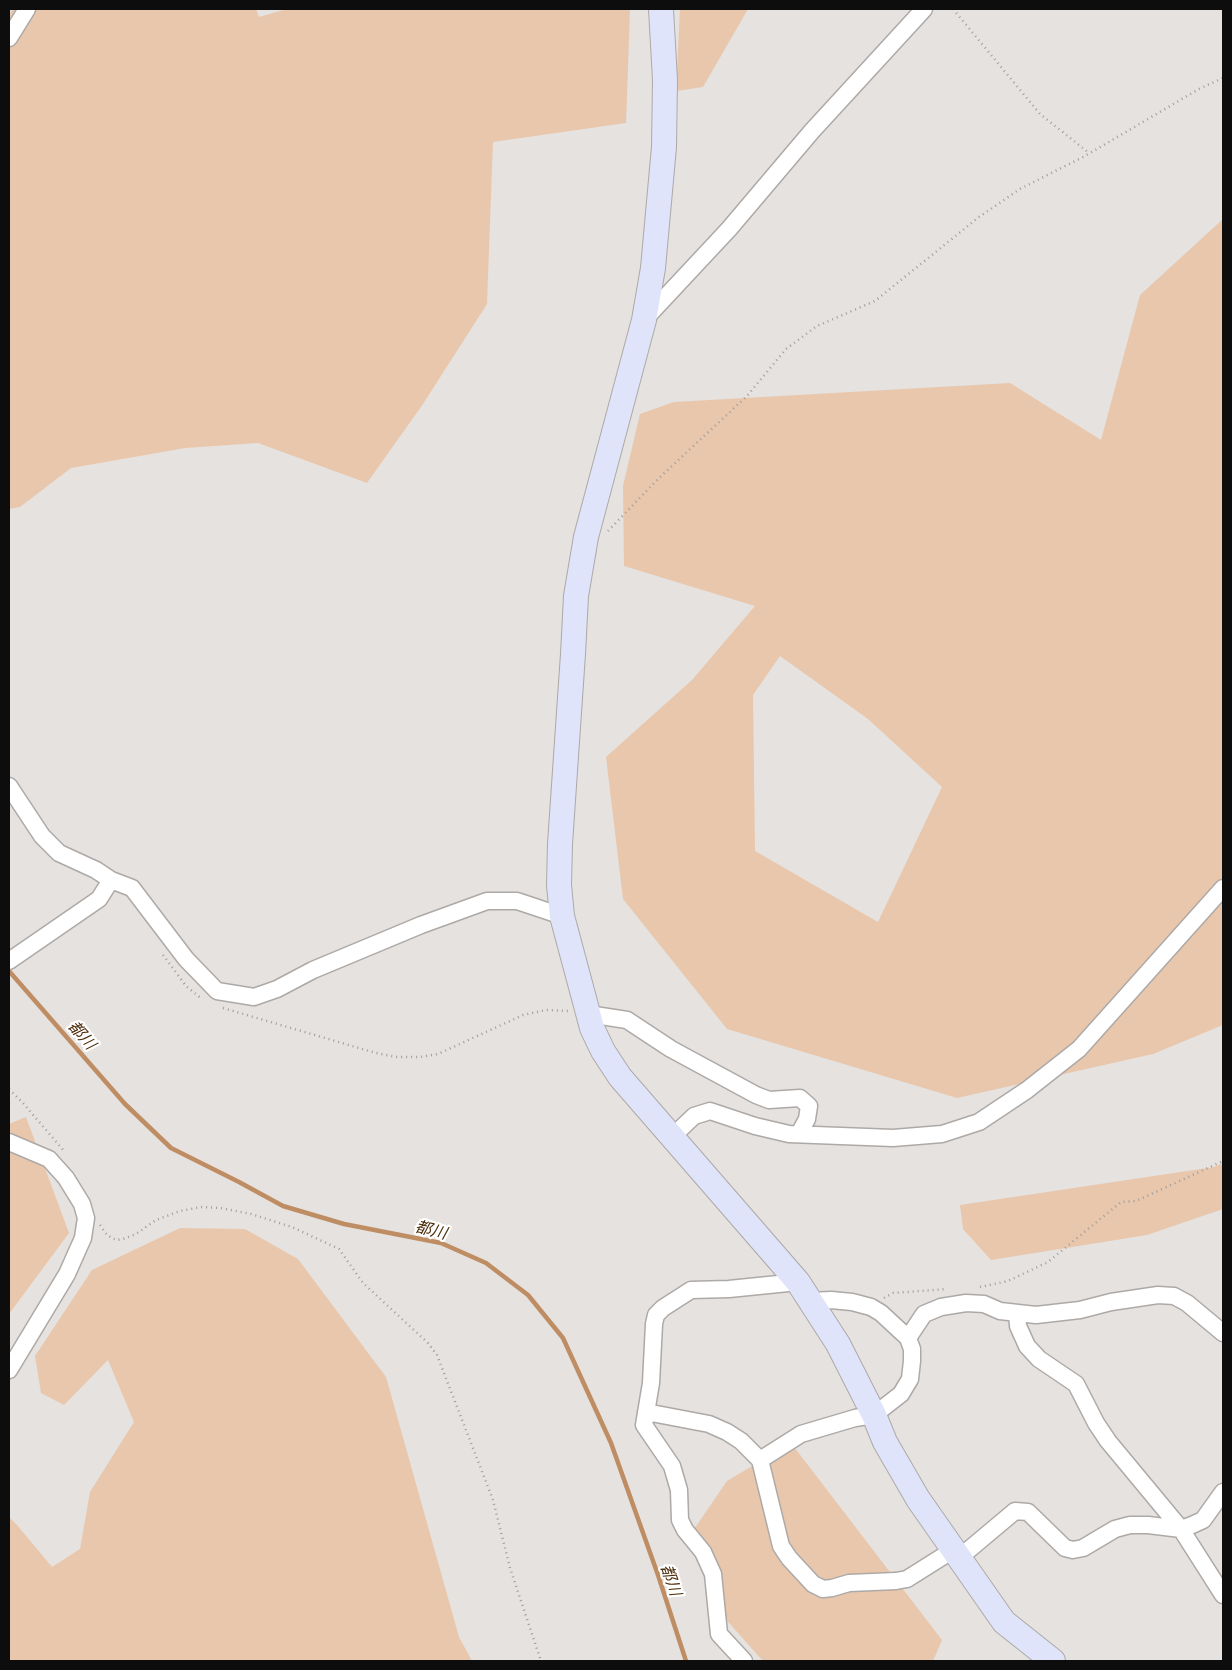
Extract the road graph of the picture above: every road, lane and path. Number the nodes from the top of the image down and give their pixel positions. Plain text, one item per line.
1 (27, 9) edge
2 (660, 9) edge
3 (924, 9) edge
4 (953, 9) edge
5 (9, 38) edge
6 (1223, 78) edge
7 (1089, 153) junction
8 (644, 320) junction
9 (608, 531) dead end
10 (9, 786) edge
11 (110, 880) junction
12 (1223, 888) edge
13 (562, 916) junction
14 (162, 955) dead end
15 (9, 961) edge
16 (204, 1001) dead end
17 (222, 1008) dead end
18 (588, 1014) junction
19 (9, 1089) edge
20 (798, 1134) junction
21 (672, 1137) junction
22 (9, 1142) edge
23 (69, 1158) dead end
24 (1223, 1161) edge
25 (98, 1219) dead end
26 (971, 1288) dead end
27 (952, 1289) dead end
28 (804, 1292) junction
29 (871, 1307) junction
30 (1017, 1313) junction
31 (1223, 1333) edge
32 (908, 1338) junction
33 (9, 1370) edge
34 (646, 1412) junction
35 (874, 1415) junction
36 (760, 1460) junction
37 (1223, 1492) edge
38 (1181, 1529) junction
39 (956, 1554) junction
40 (1223, 1595) edge
41 (541, 1661) edge
42 (744, 1661) edge
43 (1053, 1661) edge

1 - 5 street
2 - 8 street
3 - 8 street
4 - 7 path
6 - 7 path
7 - 9 path
8 - 13 street
10 - 11 street
11 - 13 street
11 - 15 street
12 - 20 street
13 - 18 street
14 - 16 path
17 - 18 path
18 - 20 street
18 - 21 street
19 - 23 path
20 - 21 street
21 - 28 street
22 - 33 street
24 - 26 path
25 - 41 path
27 - 29 path
28 - 29 street
28 - 34 street
28 - 35 street
29 - 32 street
30 - 31 street
30 - 32 street
30 - 38 street
32 - 35 street
34 - 36 street
34 - 42 street
35 - 36 street
35 - 39 street
36 - 39 street
37 - 38 street
38 - 39 street
38 - 40 street
39 - 43 street

